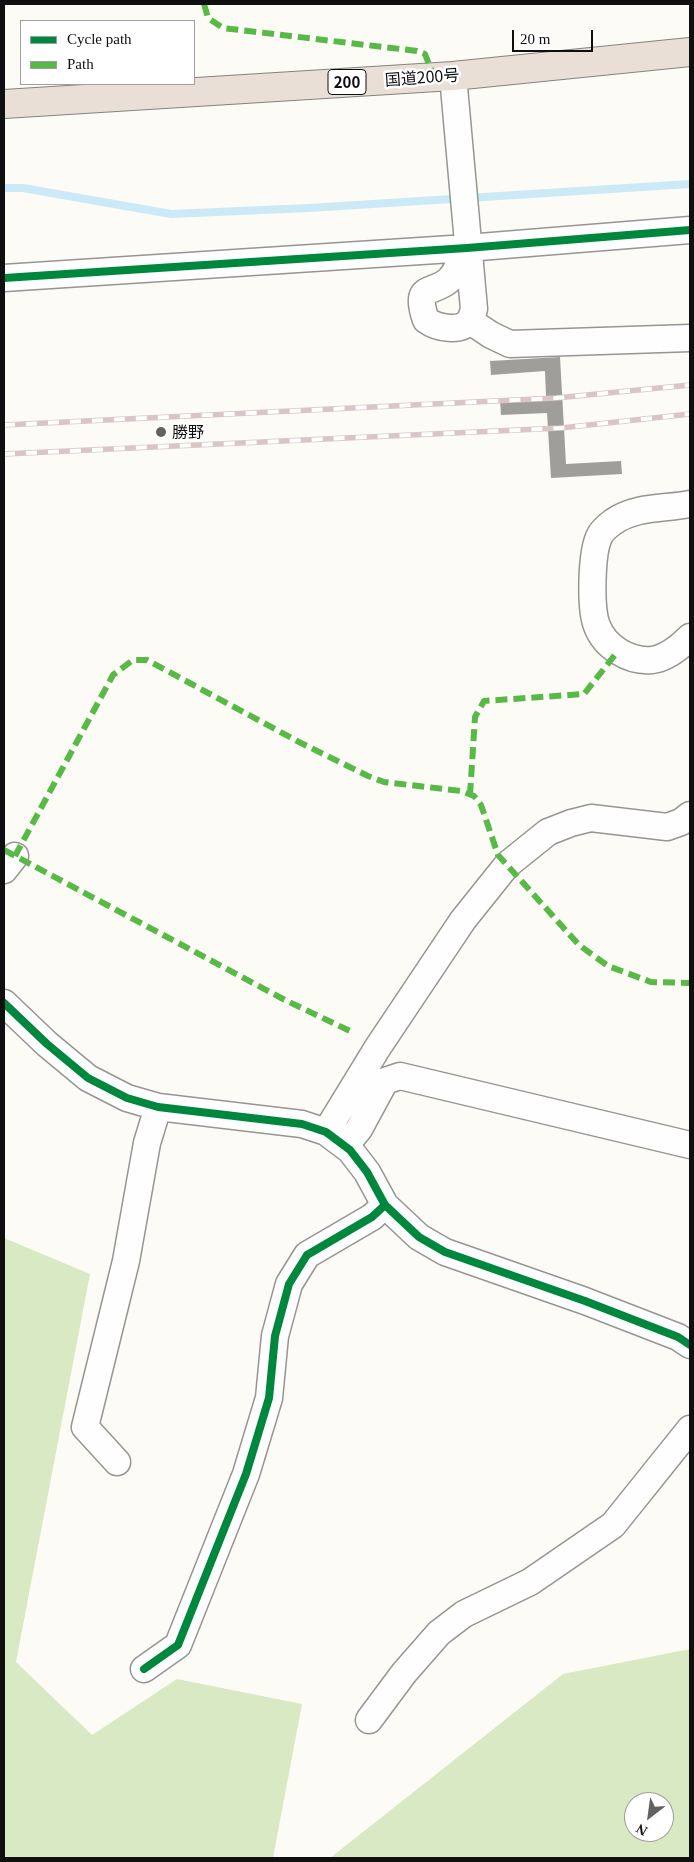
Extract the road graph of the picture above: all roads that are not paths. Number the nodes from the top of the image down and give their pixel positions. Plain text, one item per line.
1 (690, 52) edge
2 (453, 76) junction
3 (4, 104) edge
4 (690, 230) edge
5 (467, 248) junction
6 (4, 278) edge
7 (470, 321) junction
8 (690, 338) edge
9 (690, 504) edge
10 (690, 637) edge
11 (690, 815) edge
12 (4, 1003) edge
13 (158, 1108) junction
14 (336, 1139) junction
15 (690, 1145) edge
16 (384, 1205) junction
17 (690, 1345) edge
18 (690, 1429) edge
19 (117, 1462) dead end
20 (144, 1669) dead end
21 (369, 1720) dead end

1 - 2 highway, 国道200号 / 200
2 - 3 highway, 国道200号 / 200
2 - 5 street
4 - 5 street
5 - 6 street
5 - 7 street
5 - 7 street
7 - 8 street
9 - 10 street
11 - 14 street
12 - 13 street
13 - 14 street
13 - 19 street
14 - 15 street
14 - 16 street
16 - 17 street
16 - 20 street
18 - 21 street

